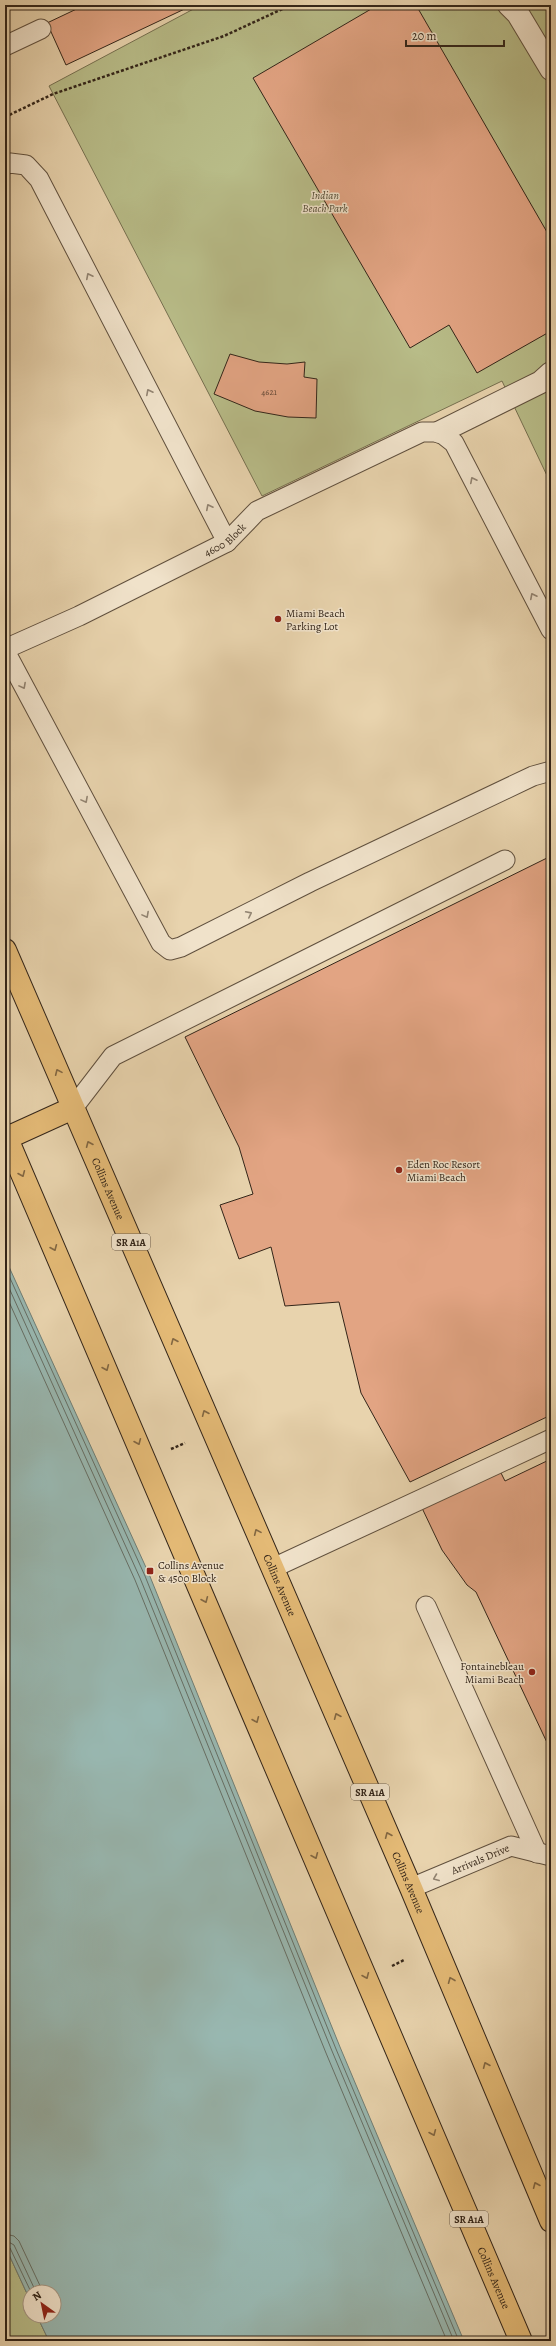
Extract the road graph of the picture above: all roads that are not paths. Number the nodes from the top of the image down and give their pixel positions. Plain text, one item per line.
1 (509, 5) edge
2 (41, 29) dead end
3 (5, 46) edge
4 (551, 68) edge
5 (5, 165) edge
6 (551, 373) edge
7 (440, 432) junction
8 (227, 542) junction
9 (551, 630) edge
10 (5, 650) edge
11 (551, 770) edge
12 (505, 860) dead end
13 (5, 950) edge
14 (73, 1108) junction
15 (6, 1136) edge
16 (551, 1439) edge
17 (273, 1568) junction
18 (426, 1606) dead end
19 (544, 1854) edge
20 (411, 1888) junction
21 (551, 2221) edge
22 (521, 2341) edge

1 - 4 street
2 - 3 lane
8 -> 5 lane
6 - 7 street
7 - 8 lane, 4600 Block
9 -> 7 lane
8 - 10 lane, 4600 Block
10 -> 11 lane
12 - 14 lane
14 -> 13 main road, Collins Avenue / SR A1A
14 - 15 main road
17 -> 14 main road, Collins Avenue / SR A1A
15 -> 22 main road, Collins Avenue / SR A1A
16 - 17 lane
20 -> 17 main road, Collins Avenue / SR A1A
18 - 19 lane
19 -> 20 lane, Arrivals Drive
21 -> 20 main road, Collins Avenue / SR A1A

